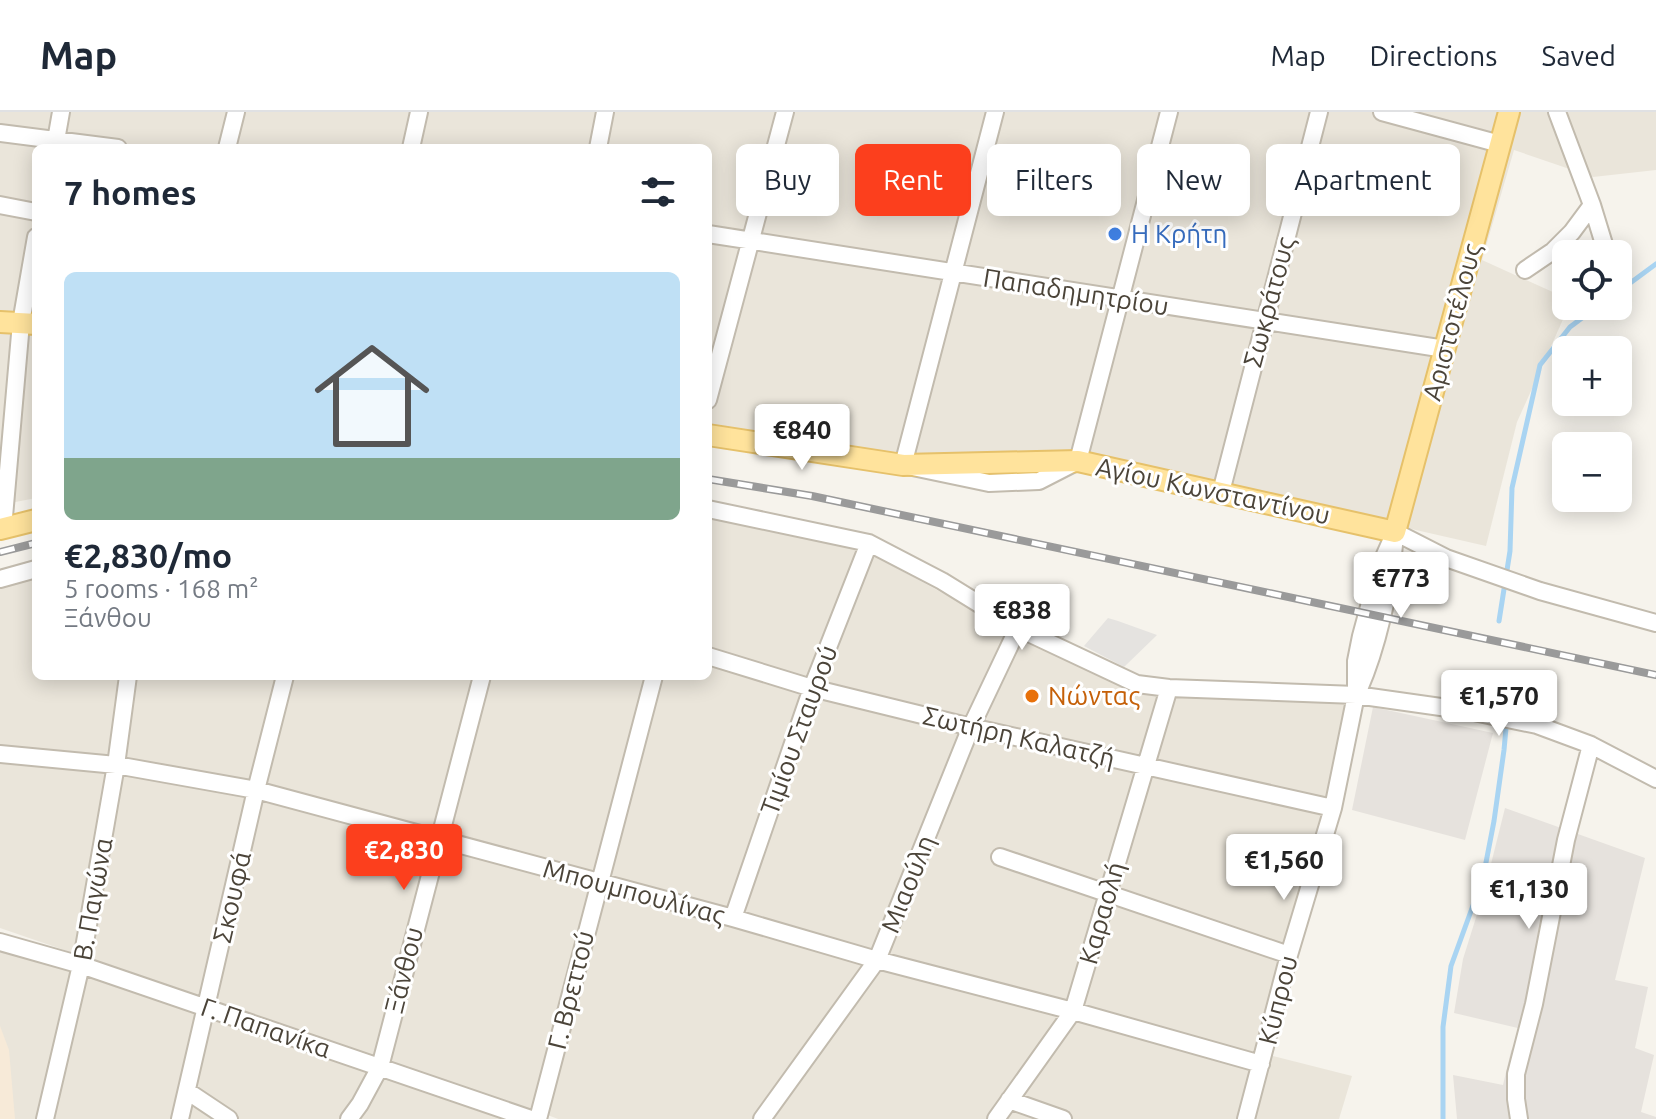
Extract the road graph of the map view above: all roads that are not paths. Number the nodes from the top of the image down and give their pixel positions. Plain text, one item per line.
1 (61, 112) edge
2 (236, 112) edge
3 (419, 112) edge
4 (605, 112) edge
5 (785, 112) edge
6 (995, 112) edge
7 (1169, 112) edge
8 (1319, 112) edge
9 (1382, 112) edge
10 (1509, 112) edge
11 (1557, 112) edge
12 (0, 133) edge
13 (55, 144) edge
14 (228, 144) edge
15 (412, 144) edge
16 (599, 144) edge
17 (1500, 144) junction
18 (0, 205) edge
19 (1592, 205) junction
20 (32, 211) edge
21 (712, 235) edge
22 (751, 240) junction
23 (1603, 240) edge
24 (1525, 270) dead end
25 (953, 273) junction
26 (32, 287) edge
27 (1119, 299) junction
28 (1264, 321) junction
29 (0, 322) edge
30 (29, 324) edge
31 (1445, 349) junction
32 (712, 385) edge
33 (712, 436) edge
34 (1078, 461) junction
35 (903, 465) junction
36 (1221, 492) junction
37 (712, 510) edge
38 (32, 521) edge
39 (1, 527) edge
40 (1395, 532) junction
41 (869, 543) junction
42 (32, 570) edge
43 (0, 579) edge
44 (1656, 623) edge
45 (1018, 628) junction
46 (712, 657) edge
47 (127, 680) edge
48 (284, 680) edge
49 (481, 680) edge
50 (653, 680) edge
51 (812, 688) junction
52 (1169, 688) junction
53 (1356, 695) junction
54 (971, 727) junction
55 (1591, 745) junction
56 (0, 754) edge
57 (116, 765) junction
58 (1144, 767) junction
59 (1656, 779) edge
60 (256, 790) junction
61 (1333, 808) junction
62 (438, 839) junction
63 (1000, 857) dead end
64 (599, 883) junction
65 (1108, 893) junction
66 (733, 918) junction
67 (0, 942) edge
68 (1289, 955) junction
69 (877, 960) junction
70 (81, 965) junction
71 (206, 1008) junction
72 (1073, 1011) junction
73 (1261, 1064) junction
74 (380, 1067) junction
75 (187, 1091) junction
76 (1009, 1100) junction
77 (45, 1119) edge
78 (180, 1119) edge
79 (229, 1119) edge
80 (349, 1119) edge
81 (531, 1119) edge
82 (538, 1119) edge
83 (762, 1119) edge
84 (996, 1119) edge
85 (1063, 1119) edge
86 (1246, 1119) edge
87 (1519, 1119) edge

1 - 13 street
2 - 14 street
3 - 15 street
4 - 16 street
5 - 22 street
6 - 25 street
7 - 27 street
8 - 28 street, Σωκράτους
9 - 17 street
10 - 17 main road, Αριστοτέλους
11 - 19 street
12 - 13 street
17 - 31 main road, Αριστοτέλους
18 - 20 street
19 - 23 street
19 - 24 street
21 - 22 street, Παπαδημητρίου
22 - 25 street, Παπαδημητρίου
22 - 32 street
25 - 27 street, Παπαδημητρίου
25 - 35 street
26 - 30 street
27 - 28 street, Παπαδημητρίου
27 - 34 street
28 - 31 street, Παπαδημητρίου
28 - 36 street, Σωκράτους
29 - 30 main road
30 - 39 street
31 - 40 main road, Αριστοτέλους
33 - 35 main road, Αγίου Κωνσταντίνου
34 - 35 main road, Αγίου Κωνσταντίνου
34 - 36 main road, Αγίου Κωνσταντίνου
36 - 40 main road, Αγίου Κωνσταντίνου
37 - 41 street
38 - 39 main road
40 - 44 street
40 - 53 street, Κύπρου
41 - 45 street
41 - 51 street, Τιμίου Σταυρού
42 - 43 street
45 - 52 street
45 - 54 street, Μιαούλη
46 - 51 street, Σωτήρη Καλατζή
47 - 57 street, Β. Παγώνα
48 - 60 street, Σκουφά
49 - 62 street, Ξάνθου
50 - 64 street, Γ. Βρεττού
51 - 54 street, Σωτήρη Καλατζή
51 - 66 street, Τιμίου Σταυρού
52 - 53 street
52 - 58 street, Καραολή
53 - 55 street
53 - 61 street, Κύπρου
54 - 58 street, Σωτήρη Καλατζή
54 - 69 street, Μιαούλη
55 - 59 street
55 - 87 street
56 - 57 street, Μπουμπουλίνας
57 - 60 street, Μπουμπουλίνας
57 - 70 street, Β. Παγώνα
58 - 61 street, Σωτήρη Καλατζή
58 - 65 street, Καραολή
60 - 62 street, Μπουμπουλίνας
60 - 71 street, Σκουφά
61 - 68 street, Κύπρου
62 - 64 street, Μπουμπουλίνας
62 - 74 street, Ξάνθου
63 - 65 street
64 - 66 street, Μπουμπουλίνας
64 - 82 street, Γ. Βρεττού
65 - 68 street
65 - 72 street, Καραολή
66 - 69 street, Μπουμπουλίνας
67 - 70 street, Γ. Παπανίκα
68 - 73 street, Κύπρου
69 - 72 street, Μπουμπουλίνας
69 - 83 street, Μιαούλη
70 - 71 street, Γ. Παπανίκα
70 - 77 street, Β. Παγώνα
71 - 74 street, Γ. Παπανίκα
71 - 75 street, Σκουφά
72 - 73 street, Μπουμπουλίνας
72 - 76 street, Καραολή
73 - 86 street, Κύπρου
74 - 80 street, Ξάνθου
74 - 81 street, Γ. Παπανίκα
75 - 78 street, Σκουφά
75 - 79 street
76 - 84 street, Καραολή
76 - 85 street

